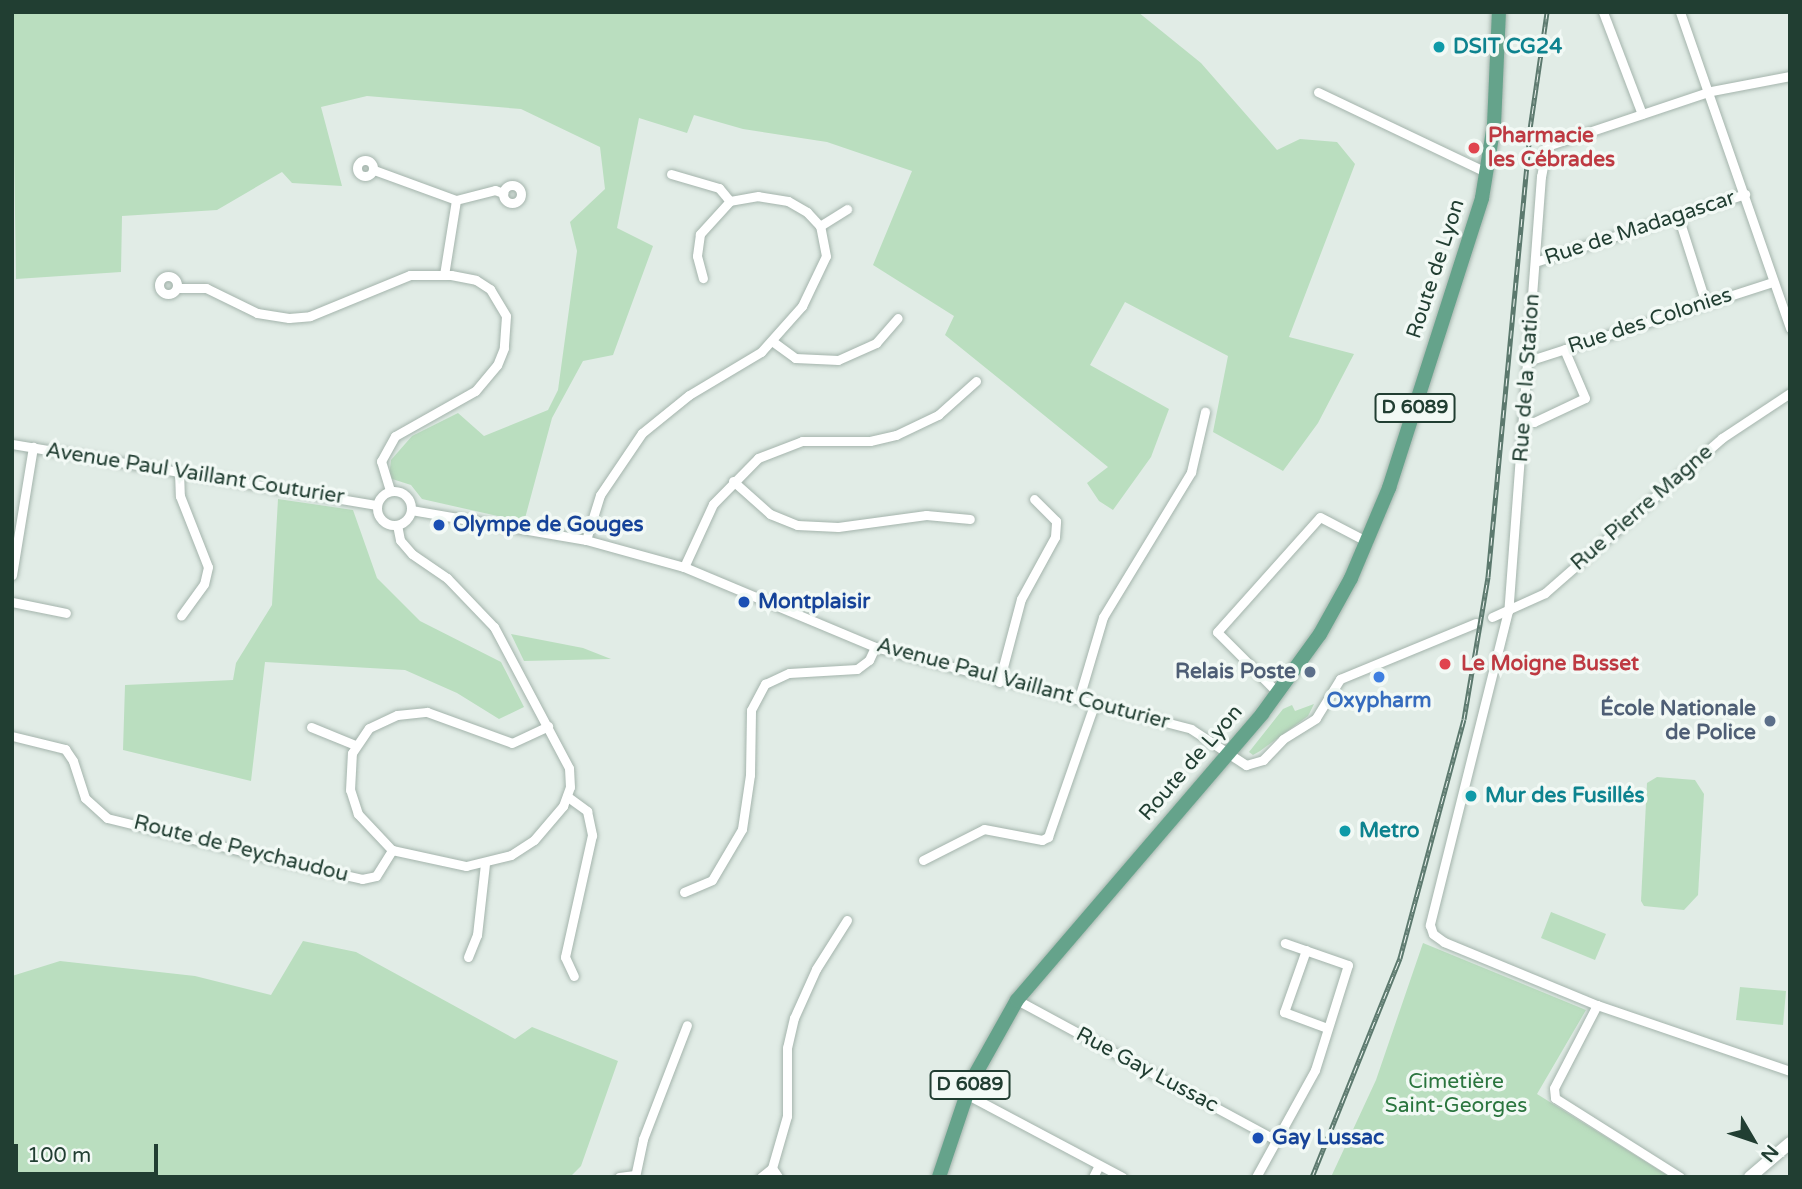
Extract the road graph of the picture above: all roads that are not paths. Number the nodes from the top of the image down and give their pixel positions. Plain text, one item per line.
1 (1603, 12) edge
2 (1680, 12) edge
3 (1500, 16) edge
4 (1790, 76) edge
5 (1711, 91) junction
6 (1318, 92) dead end
7 (1642, 114) junction
8 (374, 170) dead end
9 (1488, 173) junction
10 (671, 174) dead end
11 (503, 193) dead end
12 (1745, 194) junction
13 (456, 200) junction
14 (730, 201) junction
15 (847, 209) dead end
16 (1678, 216) junction
17 (820, 226) junction
18 (1535, 262) junction
19 (444, 275) junction
20 (703, 278) dead end
21 (1773, 282) junction
22 (177, 288) dead end
23 (1706, 304) junction
24 (898, 318) dead end
25 (1790, 328) edge
26 (772, 341) junction
27 (1564, 349) junction
28 (1528, 361) junction
29 (976, 380) dead end
30 (1790, 393) edge
31 (1205, 412) dead end
32 (1525, 421) junction
33 (12, 444) edge
34 (33, 447) junction
35 (179, 471) junction
36 (733, 481) junction
37 (390, 492) junction
38 (1034, 499) dead end
39 (377, 505) junction
40 (411, 510) junction
41 (970, 519) dead end
42 (397, 525) junction
43 (586, 540) junction
44 (1368, 542) junction
45 (684, 567) junction
46 (12, 575) edge
47 (12, 602) edge
48 (1508, 611) junction
49 (66, 613) dead end
50 (181, 617) dead end
51 (1492, 617) dead end
52 (1476, 623) dead end
53 (875, 647) junction
54 (999, 682) junction
55 (1279, 693) junction
56 (1079, 698) junction
57 (1095, 702) junction
58 (548, 726) junction
59 (311, 727) dead end
60 (12, 736) edge
61 (355, 745) junction
62 (1230, 752) junction
63 (568, 797) junction
64 (392, 850) junction
65 (923, 860) dead end
66 (485, 864) junction
67 (684, 892) dead end
68 (847, 920) dead end
69 (1285, 943) dead end
70 (1306, 950) junction
71 (468, 957) dead end
72 (573, 976) dead end
73 (1017, 1000) junction
74 (1597, 1005) junction
75 (687, 1025) dead end
76 (1327, 1027) junction
77 (1790, 1071) edge
78 (966, 1094) junction
79 (1276, 1140) junction
80 (1790, 1143) edge
81 (1099, 1165) junction
82 (772, 1168) junction
83 (635, 1176) edge
84 (620, 1177) edge
85 (761, 1177) edge
86 (778, 1177) edge
87 (939, 1177) edge
88 (1093, 1177) edge
89 (1122, 1177) edge
90 (1256, 1177) edge
91 (1680, 1177) edge
92 (1750, 1177) edge

1 - 7 street
2 - 5 street
3 - 9 main road, Route de Lyon / D 6089
4 - 5 street
5 - 7 street
5 - 12 street
6 - 9 street
7 - 18 street, Rue de la Station
8 - 13 street
9 - 44 main road, Route de Lyon / D 6089
10 - 14 street
11 - 13 street
12 - 16 street, Rue de Madagascar
12 - 21 street
13 - 19 street
14 - 17 street
14 - 20 street
15 - 17 street
16 - 18 street, Rue de Madagascar
16 - 23 street
17 - 26 street
18 - 28 street, Rue de la Station
19 - 22 street
19 - 37 street
21 - 23 street, Rue des Colonies
21 - 25 street
23 - 27 street, Rue des Colonies
24 - 26 street
26 - 43 street
27 - 28 street, Rue des Colonies
27 - 32 street
28 - 32 street, Rue de la Station
29 - 36 street
30 - 48 street, Rue Pierre Magne
31 - 56 street
32 - 48 street, Rue de la Station
33 - 34 street, Avenue Paul Vaillant Couturier
34 - 35 street, Avenue Paul Vaillant Couturier
34 - 46 street
35 - 39 street, Avenue Paul Vaillant Couturier
35 - 50 street
36 - 41 street
36 - 45 street
37 - 39 street
37 - 40 street
38 - 54 street
39 - 42 street
40 - 42 street
40 - 43 street, Avenue Paul Vaillant Couturier
42 - 58 street
43 - 45 street, Avenue Paul Vaillant Couturier
44 - 55 main road, Route de Lyon / D 6089
44 - 55 street
45 - 53 street, Avenue Paul Vaillant Couturier
47 - 49 street
48 - 51 street, Rue Pierre Magne
48 - 74 street, Rue de la Station
52 - 62 street
53 - 54 street, Avenue Paul Vaillant Couturier
53 - 67 street
54 - 56 street, Avenue Paul Vaillant Couturier
55 - 62 main road, Route de Lyon / D 6089
56 - 57 street, Avenue Paul Vaillant Couturier
57 - 62 street, Avenue Paul Vaillant Couturier
57 - 65 street
58 - 61 street
58 - 63 street
59 - 61 street
60 - 64 street, Route de Peychaudou
61 - 64 street
62 - 73 main road, Route de Lyon / D 6089
63 - 66 street
63 - 72 street
64 - 66 street
66 - 71 street
68 - 82 street
69 - 70 street
70 - 76 street
70 - 76 street
73 - 78 main road, Route de Lyon / D 6089
73 - 79 street, Rue Gay Lussac
74 - 77 street
74 - 91 street
75 - 83 street
76 - 79 street
78 - 81 street
78 - 87 main road, Route de Lyon / D 6089
79 - 90 street
80 - 92 main road
81 - 88 street
81 - 89 street
82 - 85 street
82 - 86 street
83 - 84 street

